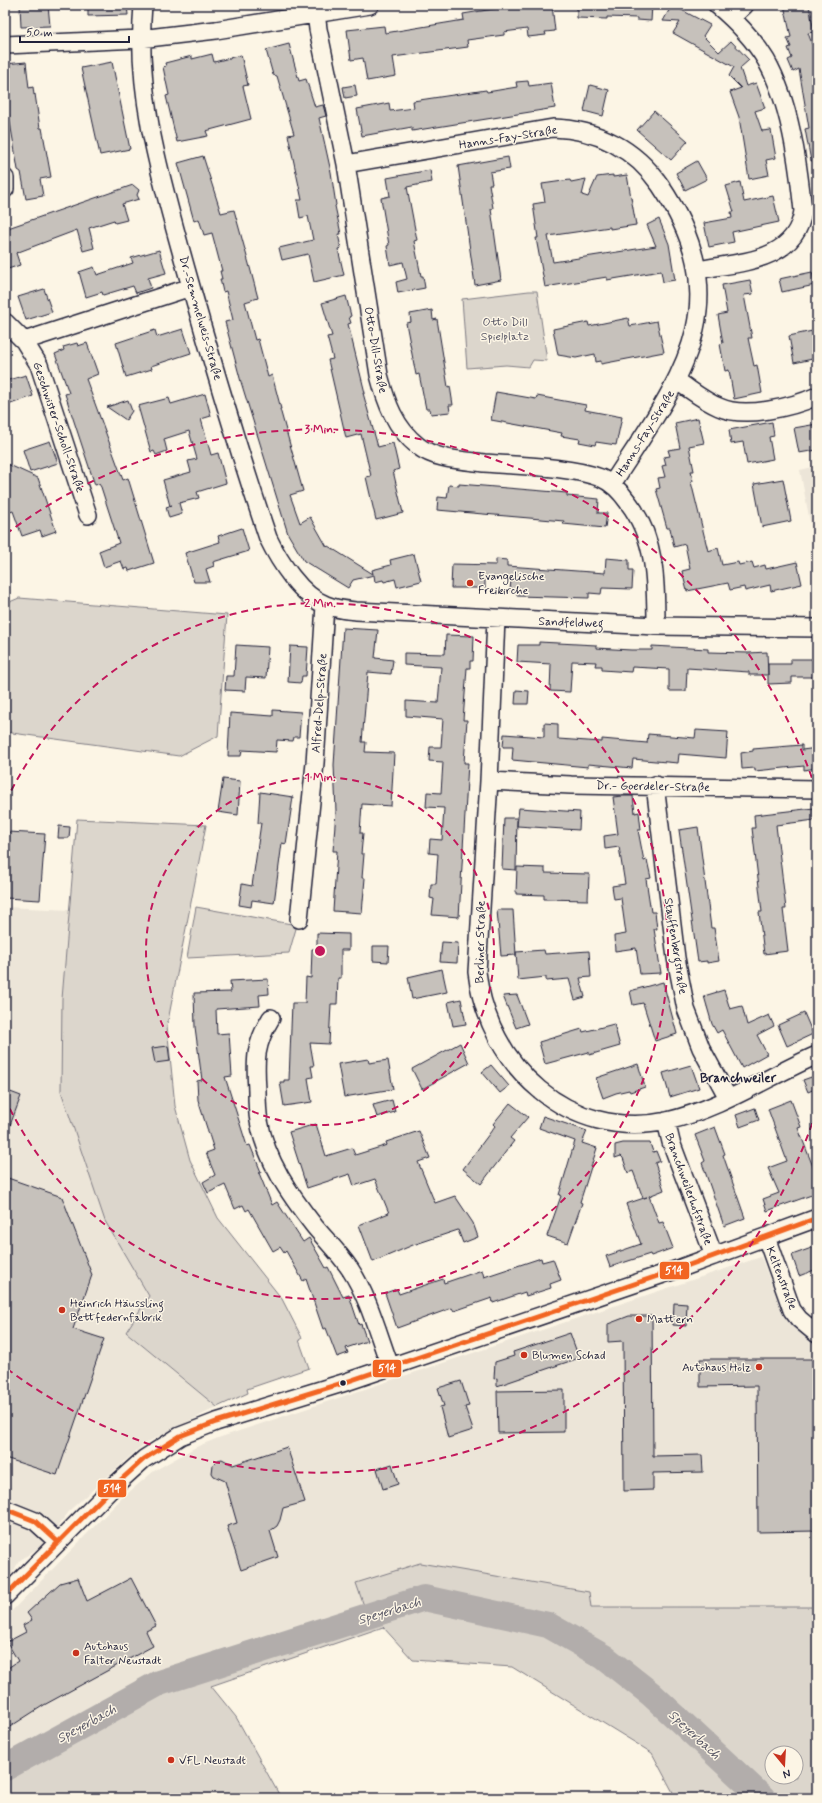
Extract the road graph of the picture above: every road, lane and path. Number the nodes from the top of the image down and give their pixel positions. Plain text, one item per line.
1 (143, 5) edge
2 (370, 5) edge
3 (717, 5) edge
4 (745, 5) edge
5 (315, 9) edge
6 (732, 17) junction
7 (140, 39) junction
8 (5, 45) edge
9 (346, 164) junction
10 (5, 178) edge
11 (5, 189) edge
12 (698, 270) junction
13 (191, 287) junction
14 (5, 322) edge
15 (24, 341) junction
16 (677, 381) junction
17 (817, 396) edge
18 (612, 484) junction
19 (88, 515) dead end
20 (325, 605) junction
21 (496, 619) junction
22 (656, 626) junction
23 (817, 628) edge
24 (489, 781) junction
25 (655, 785) junction
26 (817, 789) edge
27 (299, 920) dead end
28 (271, 1018) dead end
29 (817, 1055) edge
30 (728, 1098) junction
31 (666, 1121) junction
32 (817, 1218) edge
33 (766, 1237) junction
34 (714, 1256) junction
35 (817, 1334) edge
36 (390, 1366) junction
37 (5, 1509) edge
38 (58, 1542) junction
39 (5, 1596) edge

1 - 7 street, Dr.-Semmelweis-Straße
2 - 5 street
3 - 6 street
4 - 6 street
5 - 7 street
5 - 9 street, Otto-Dill-Straße
6 - 12 street
7 - 8 street
7 - 13 street, Dr.-Semmelweis-Straße
9 - 12 street, Hanns-Fay-Straße
9 - 18 street, Otto-Dill-Straße
10 - 11 street
12 - 16 street, Hanns-Fay-Straße
13 - 15 street
13 - 20 street, Dr.-Semmelweis-Straße
14 - 15 street, Geschwister-Scholl-Straße
15 - 19 street, Geschwister-Scholl-Straße
16 - 17 street, Hanns-Fay-Straße
16 - 18 street, Hanns-Fay-Straße
18 - 22 street, Otto-Dill-Straße
20 - 21 street, Sandfeldweg
20 - 27 street, Alfred-Delp-Straße
21 - 22 street, Sandfeldweg
21 - 24 street, Berliner Straße
22 - 23 street, Sandfeldweg
24 - 25 street, Dr.- Goerdeler-Straße
24 - 31 street, Berliner Straße
25 - 26 street, Dr.- Goerdeler-Straße
25 - 30 street, Stauffenbergstraße
28 - 36 street
29 - 30 street, Berliner Straße
30 - 31 street, Berliner Straße
31 - 34 street, Branchweilerhofstraße
32 - 33 street, Branchweilerhofstraße
33 - 34 street, Branchweilerhofstraße
33 - 35 street, Keltenstraße
34 - 36 street, Branchweilerhofstraße
36 - 38 street, Branchweilerhofstraße
37 - 38 street
38 - 39 street, Branchweilerhofstraße

